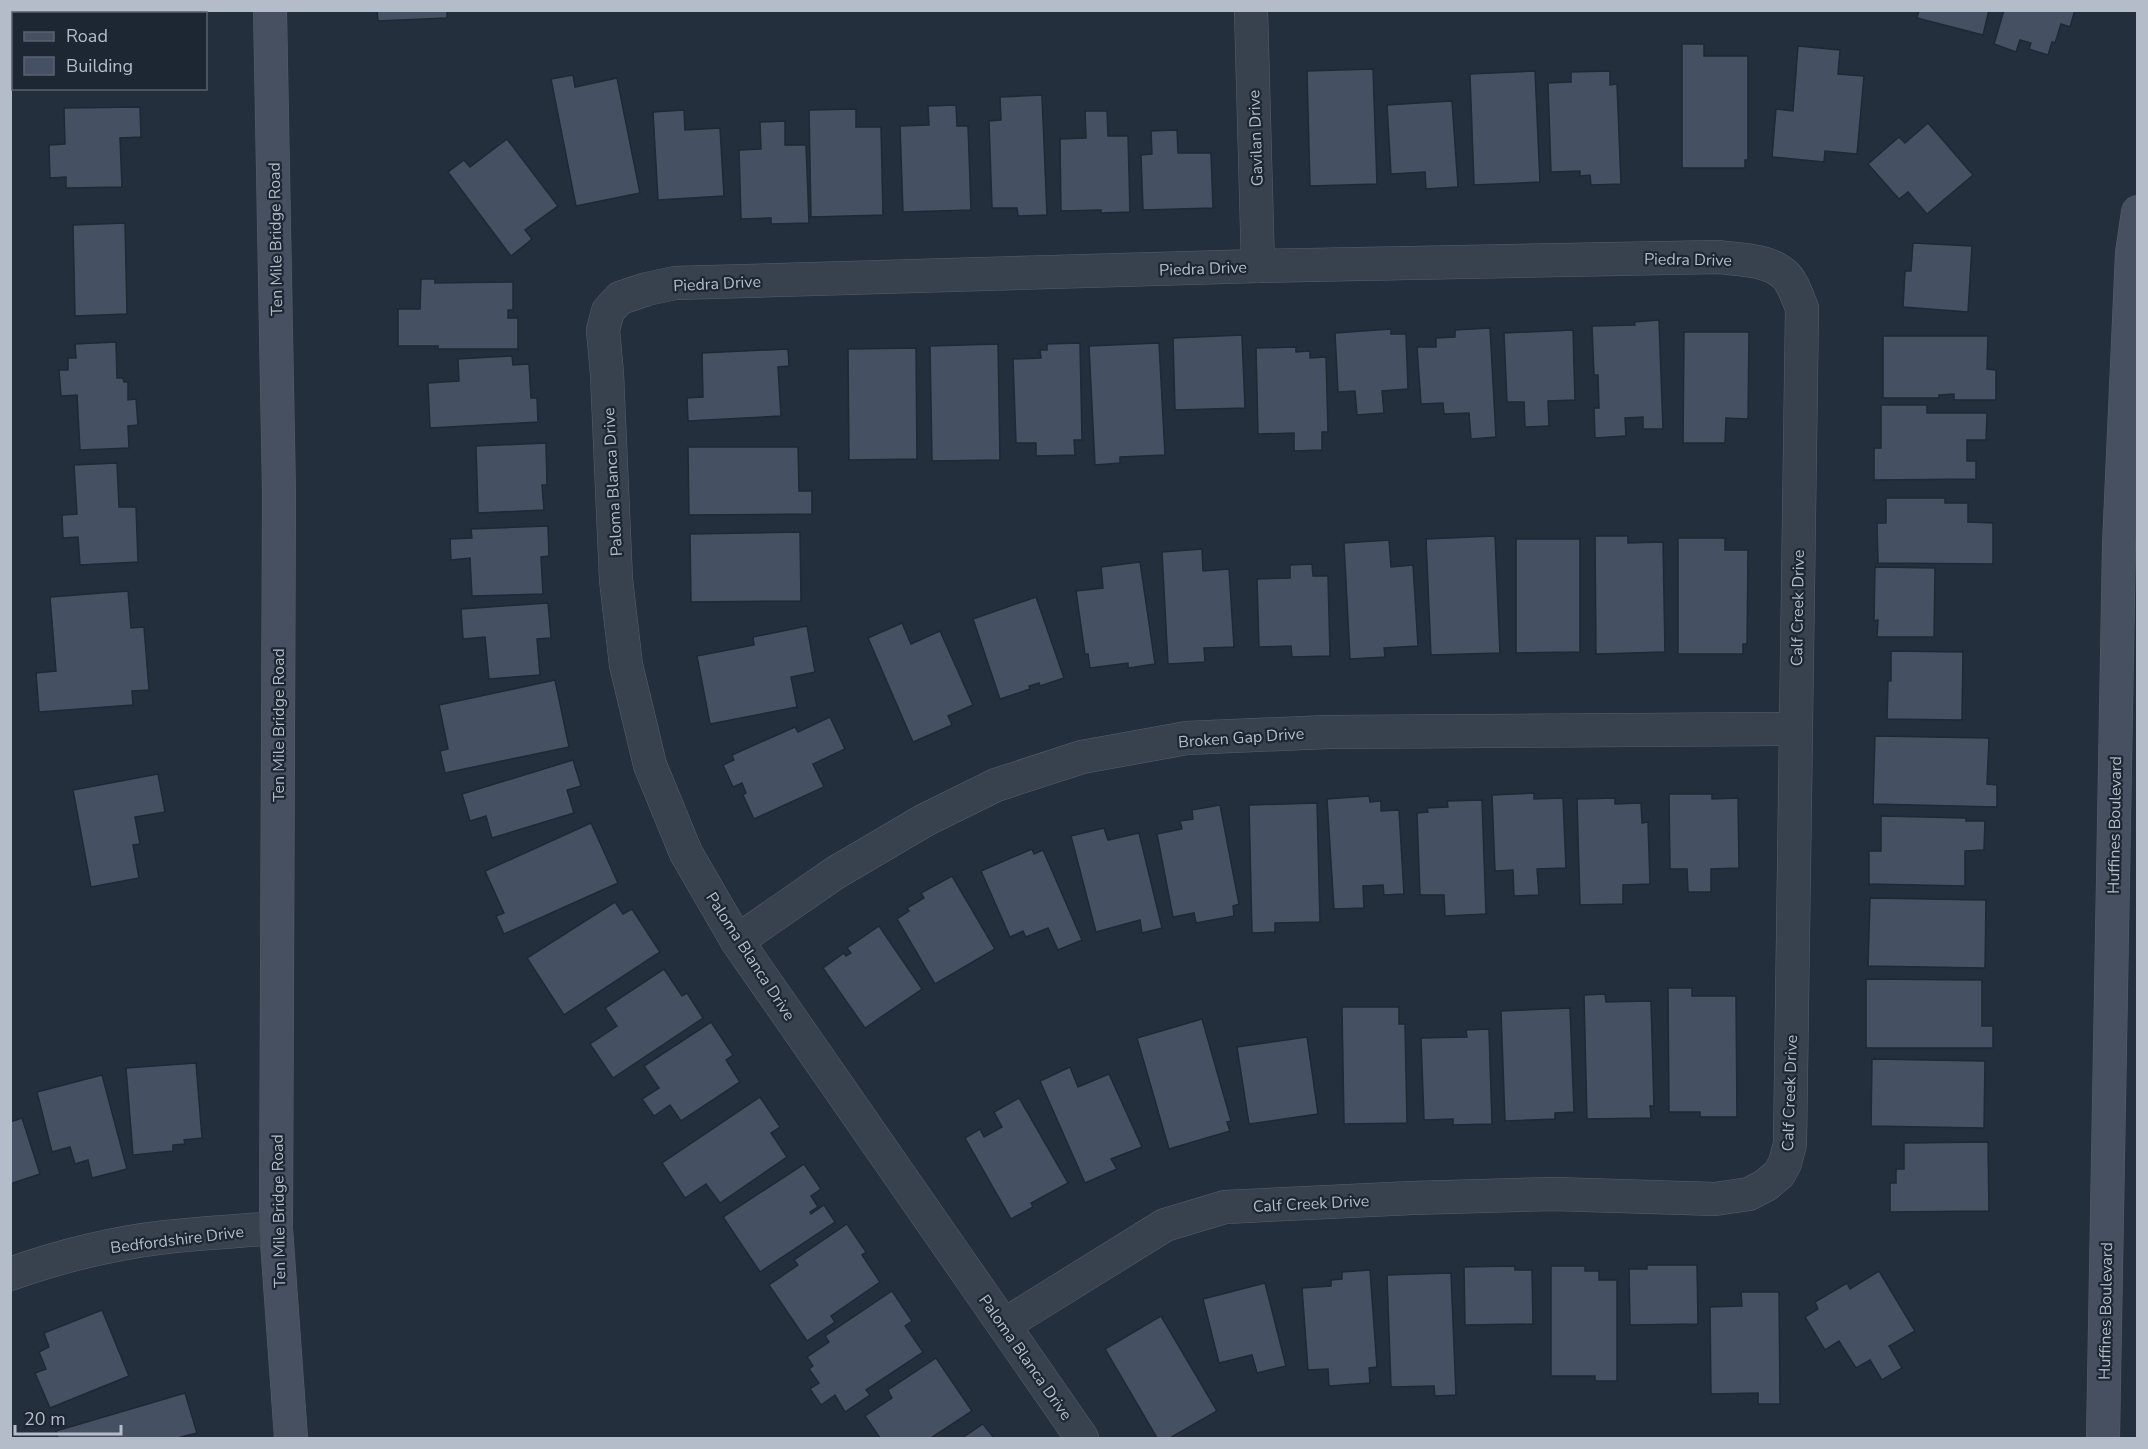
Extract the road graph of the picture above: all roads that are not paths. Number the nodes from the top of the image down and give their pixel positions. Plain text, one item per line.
1 (270, 10) edge
2 (1251, 10) edge
3 (2138, 212) edge
4 (1258, 266) junction
5 (1784, 274) joint
6 (620, 298) joint
7 (1795, 729) junction
8 (737, 942) junction
9 (276, 1228) junction
10 (10, 1274) edge
11 (1004, 1325) junction
12 (291, 1438) edge
13 (1082, 1438) edge
14 (2103, 1438) edge

1 - 9 street, Ten Mile Bridge Road
2 - 4 street, Gavilan Drive
3 - 14 street, Huffines Boulevard
4 - 5 street, Piedra Drive
4 - 6 street, Piedra Drive
5 - 7 street, Calf Creek Drive
6 - 8 street, Paloma Blanca Drive
7 - 8 street, Broken Gap Drive
7 - 11 street, Calf Creek Drive
8 - 11 street, Paloma Blanca Drive
9 - 10 street, Bedfordshire Drive
9 - 12 street, Ten Mile Bridge Road
11 - 13 street, Paloma Blanca Drive

